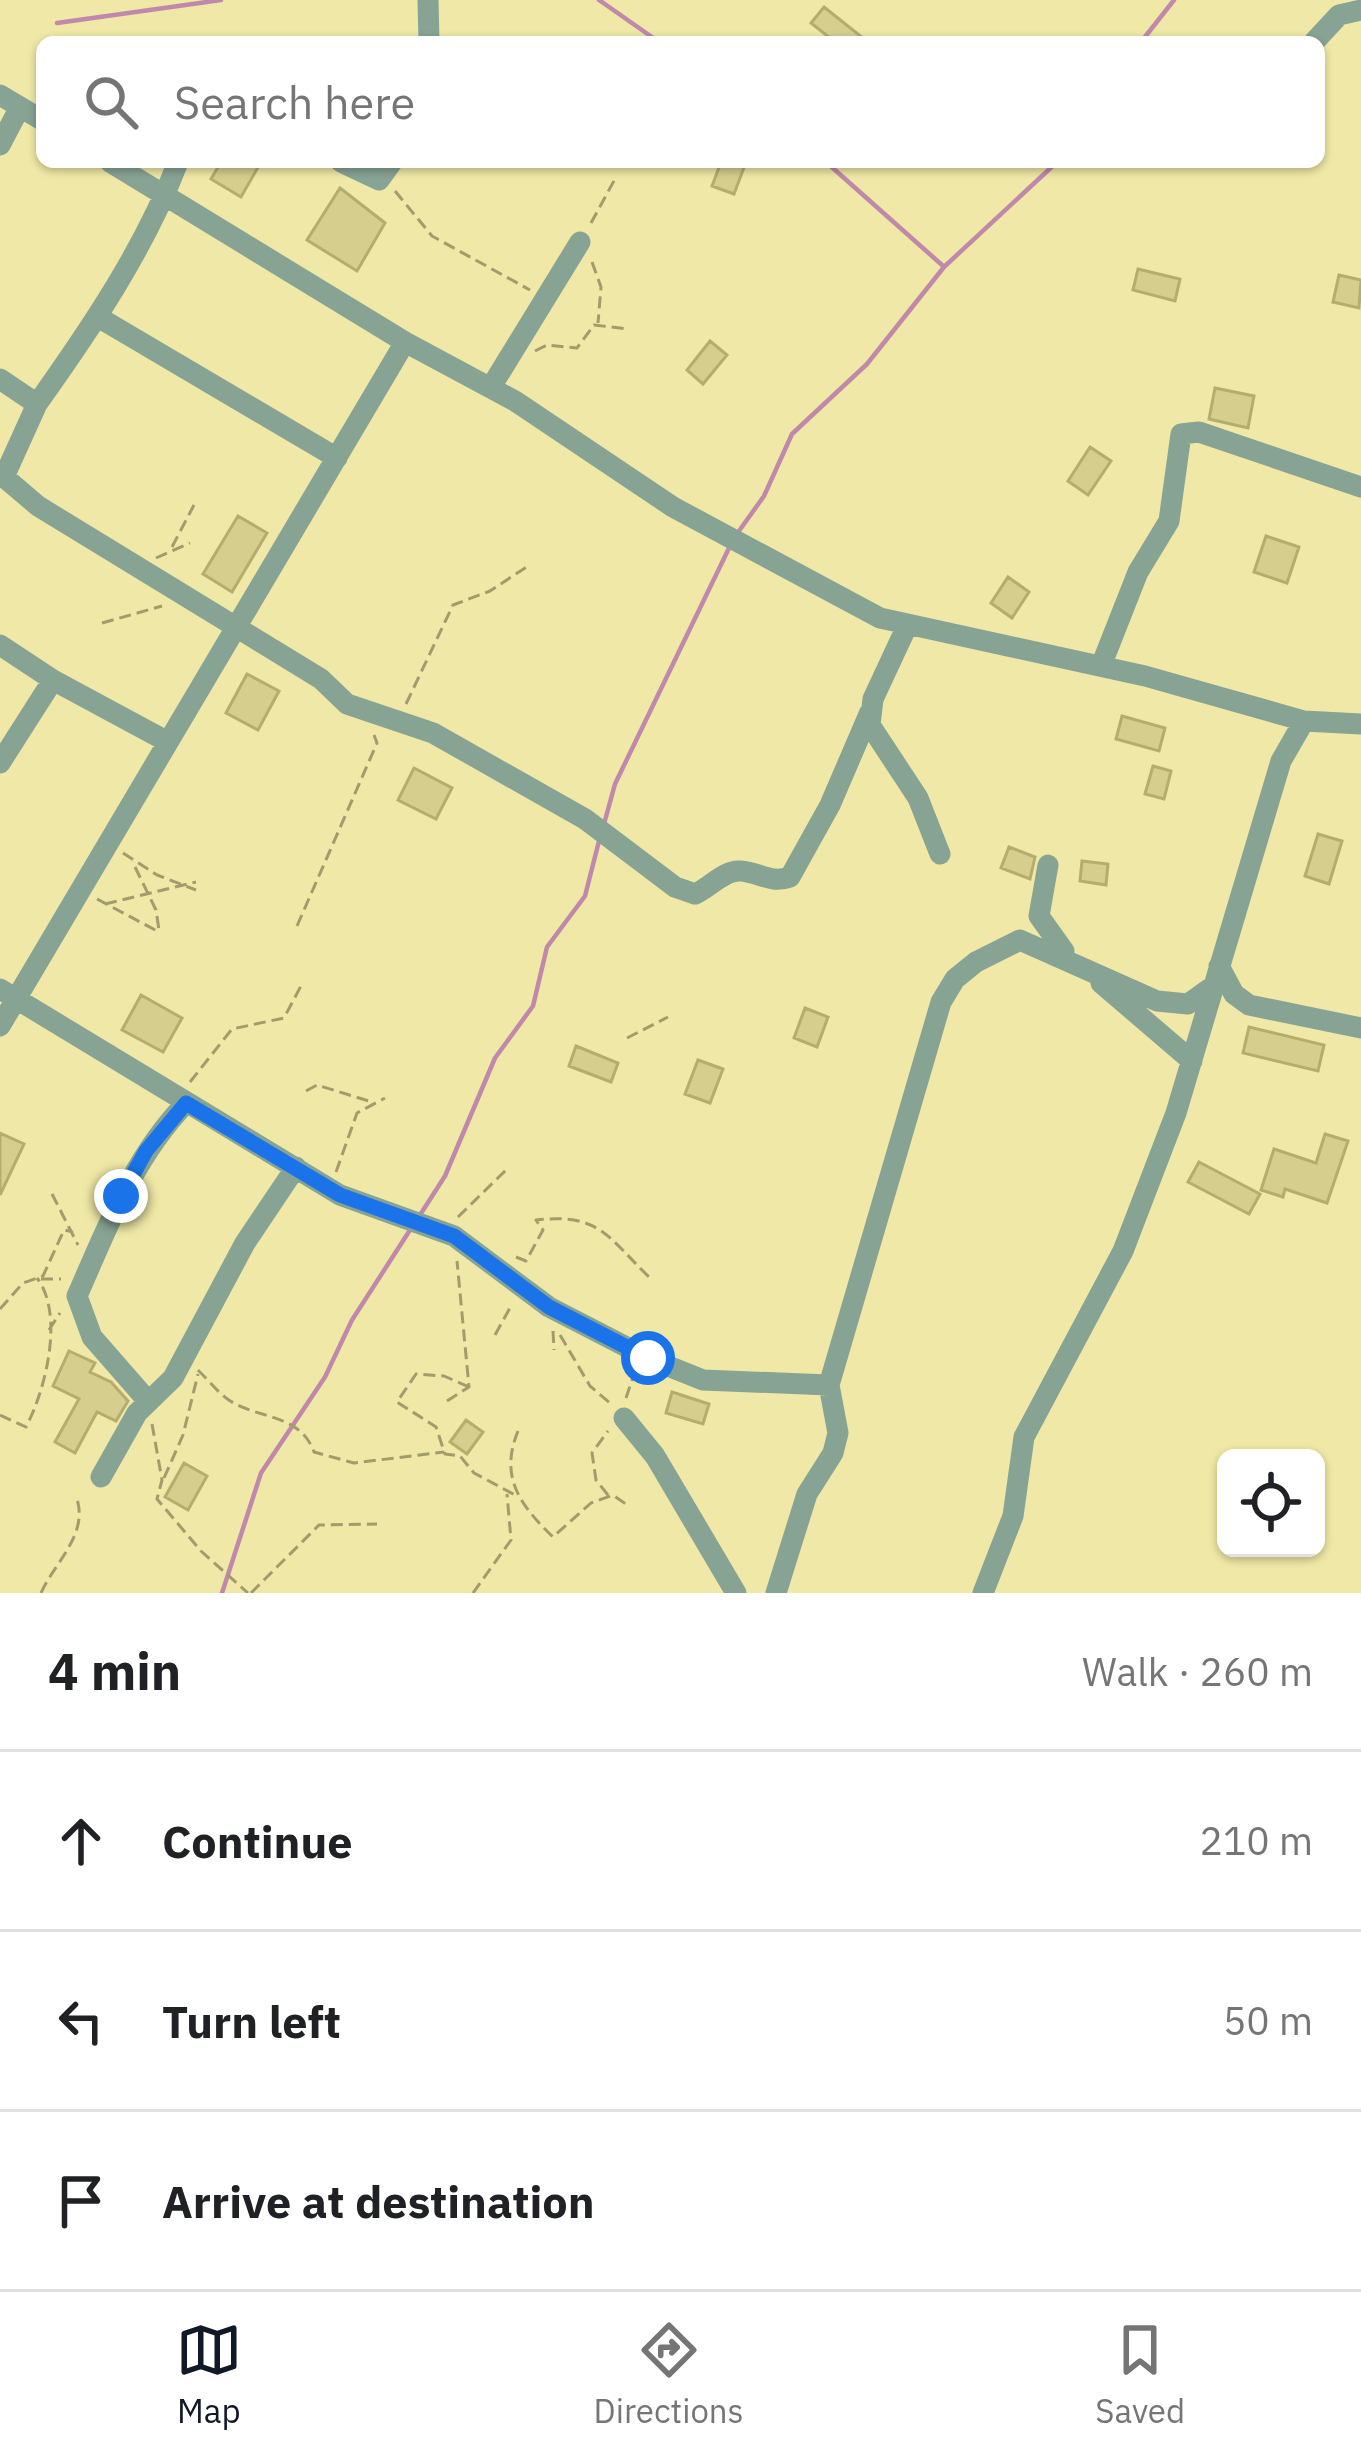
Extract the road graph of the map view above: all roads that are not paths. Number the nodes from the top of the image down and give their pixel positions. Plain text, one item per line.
1 (428, 0) edge
2 (1361, 10) edge
3 (429, 36) edge
4 (1320, 36) edge
5 (10, 101) edge
6 (36, 117) edge
7 (0, 145) edge
8 (120, 168) edge
9 (176, 168) edge
10 (166, 196) junction
11 (580, 242) dead end
12 (98, 317) junction
13 (405, 343) junction
14 (0, 380) edge
15 (490, 387) junction
16 (37, 404) junction
17 (337, 458) junction
18 (1361, 487) edge
19 (237, 626) junction
20 (907, 626) junction
21 (0, 645) edge
22 (1101, 666) junction
23 (52, 680) junction
24 (870, 712) junction
25 (1304, 721) junction
26 (1361, 724) edge
27 (168, 742) junction
28 (0, 763) edge
29 (940, 854) dead end
30 (1048, 865) dead end
31 (1041, 921) junction
32 (1034, 944) junction
33 (1078, 964) junction
34 (1219, 966) junction
35 (1210, 989) junction
36 (8, 994) edge
37 (0, 1025) edge
38 (1361, 1028) edge
39 (1192, 1061) junction
40 (186, 1103) junction
41 (296, 1167) junction
42 (830, 1385) junction
43 (147, 1400) junction
44 (624, 1418) road end
45 (101, 1477) dead end
46 (736, 1593) edge
47 (776, 1593) edge
48 (983, 1593) edge

1 - 3 street
2 - 4 street
5 - 6 street
5 - 7 street
8 - 10 street
9 - 10 street
10 - 12 street
10 - 13 street
11 - 15 street
12 - 16 street
12 - 17 street
13 - 15 street
13 - 17 street
14 - 16 street
15 - 20 street
16 - 19 street
17 - 19 street
18 - 22 street
19 - 24 street
19 - 27 street
20 - 22 street
20 - 24 street
21 - 23 street
22 - 25 street
23 - 27 street
23 - 28 street
24 - 29 street
25 - 26 street
25 - 34 street
27 - 36 street
30 - 31 street
31 - 32 street
31 - 33 street
32 - 33 street
32 - 42 street
33 - 35 street
33 - 39 street
34 - 35 street
34 - 38 street
35 - 39 street
36 - 37 street
36 - 40 street
39 - 48 street
40 - 41 street
40 - 43 street
41 - 42 street
41 - 43 street
42 - 47 street
43 - 45 street
44 - 46 street

